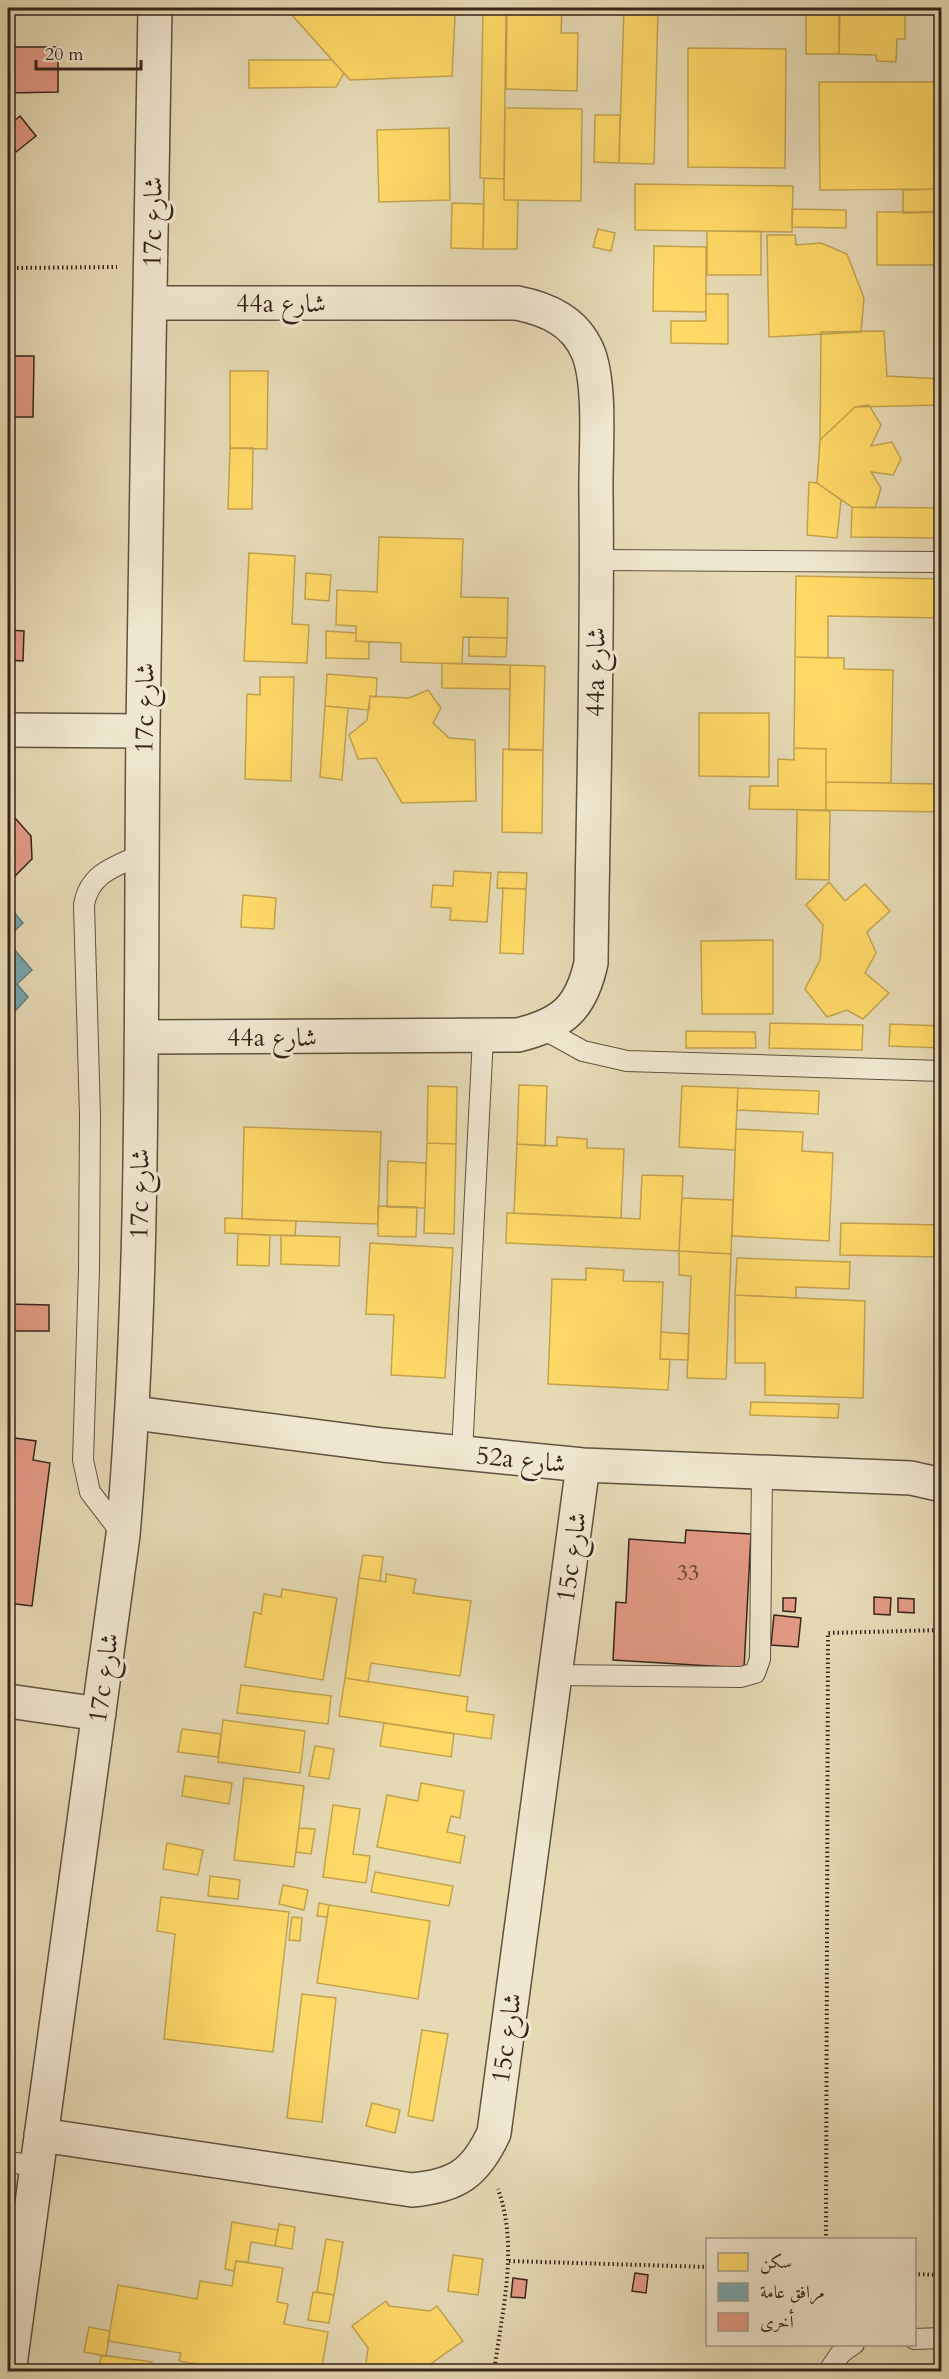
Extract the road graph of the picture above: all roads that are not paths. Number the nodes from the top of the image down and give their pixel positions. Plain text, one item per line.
1 (155, 8) edge
2 (150, 303) junction
3 (597, 560) junction
4 (942, 562) edge
5 (8, 730) edge
6 (143, 732) junction
7 (143, 854) junction
8 (543, 1029) junction
9 (142, 1037) junction
10 (483, 1037) junction
11 (942, 1071) edge
12 (134, 1413) junction
13 (462, 1453) junction
14 (583, 1465) junction
15 (762, 1472) junction
16 (932, 1479) edge
17 (123, 1535) junction
18 (555, 1675) junction
19 (8, 1701) edge
20 (99, 1714) junction
21 (28, 2155) edge
22 (942, 2338) edge
23 (916, 2339) edge
24 (851, 2346) edge
25 (9, 2372) edge
26 (828, 2372) edge

1 - 2 street, 17c شارع
2 - 3 street, 44a شارع
2 - 6 street, 17c شارع
3 - 4 lane
3 - 8 street, 44a شارع
5 - 6 street
6 - 7 street, 17c شارع
7 - 9 street, 17c شارع
7 - 17 lane
8 - 10 street, 44a شارع
8 - 11 lane
9 - 10 street, 44a شارع
9 - 12 street, 17c شارع
10 - 13 lane
12 - 13 street, 52a شارع
12 - 17 street, 17c شارع
13 - 14 street, 52a شارع
14 - 15 street, 52a شارع
14 - 18 street, 15c شارع
15 - 16 street, 52a شارع
15 - 18 lane
17 - 20 street, 17c شارع
18 - 21 street, 15c شارع
19 - 20 street
20 - 21 street, 17c شارع
21 - 25 street, 17c شارع
22 - 23 lane
24 - 26 lane

